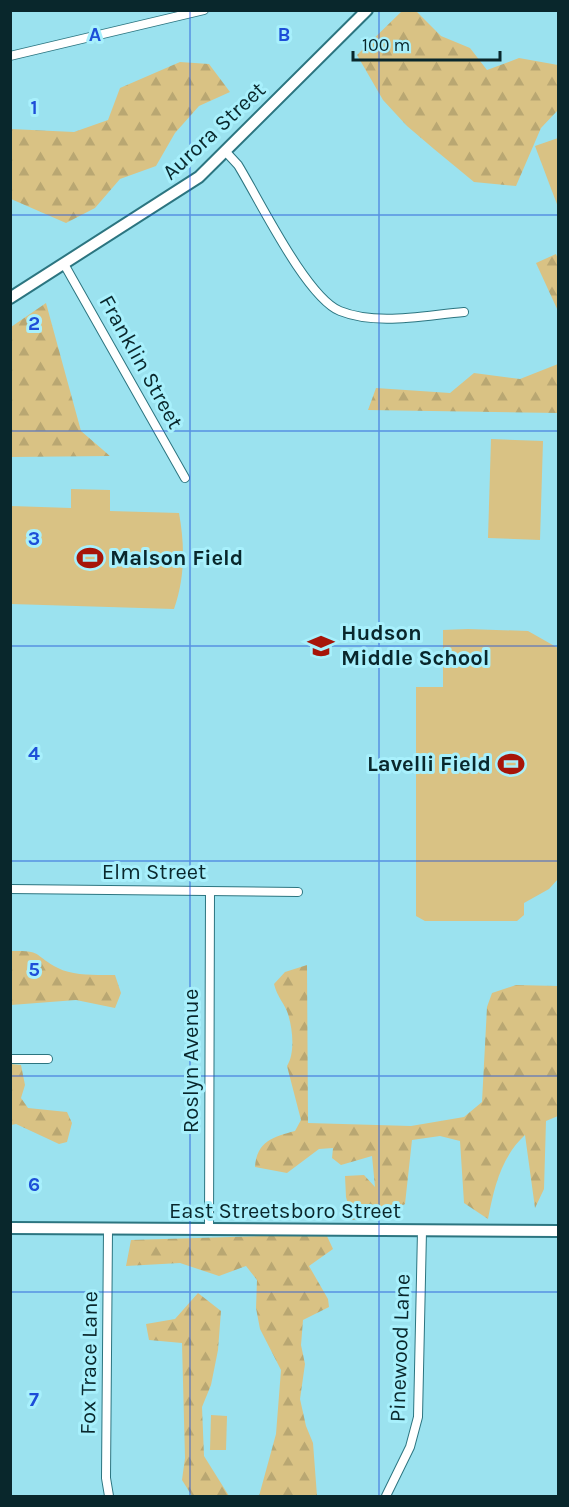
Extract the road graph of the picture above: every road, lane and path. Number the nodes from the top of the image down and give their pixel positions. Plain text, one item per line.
1 (204, 10) edge
2 (367, 10) edge
3 (10, 56) edge
4 (226, 152) junction
5 (64, 264) junction
6 (10, 298) edge
7 (464, 312) dead end
8 (185, 478) dead end
9 (10, 889) edge
10 (210, 892) junction
11 (298, 892) dead end
12 (10, 1059) edge
13 (48, 1059) dead end
14 (10, 1228) edge
15 (108, 1230) junction
16 (208, 1230) junction
17 (422, 1231) junction
18 (558, 1231) edge
19 (110, 1497) edge
20 (386, 1497) edge

1 - 3 street
2 - 4 main road, Aurora Street
4 - 5 main road, Aurora Street
4 - 7 street
5 - 6 main road, Aurora Street
5 - 8 street, Franklin Street
9 - 10 street, Elm Street
10 - 11 street, Elm Street
10 - 16 street, Roslyn Avenue
12 - 13 street
14 - 15 main road, East Streetsboro Street
15 - 16 main road, East Streetsboro Street
15 - 19 street, Fox Trace Lane
16 - 17 main road, East Streetsboro Street
17 - 18 main road, East Streetsboro Street
17 - 20 street, Pinewood Lane

